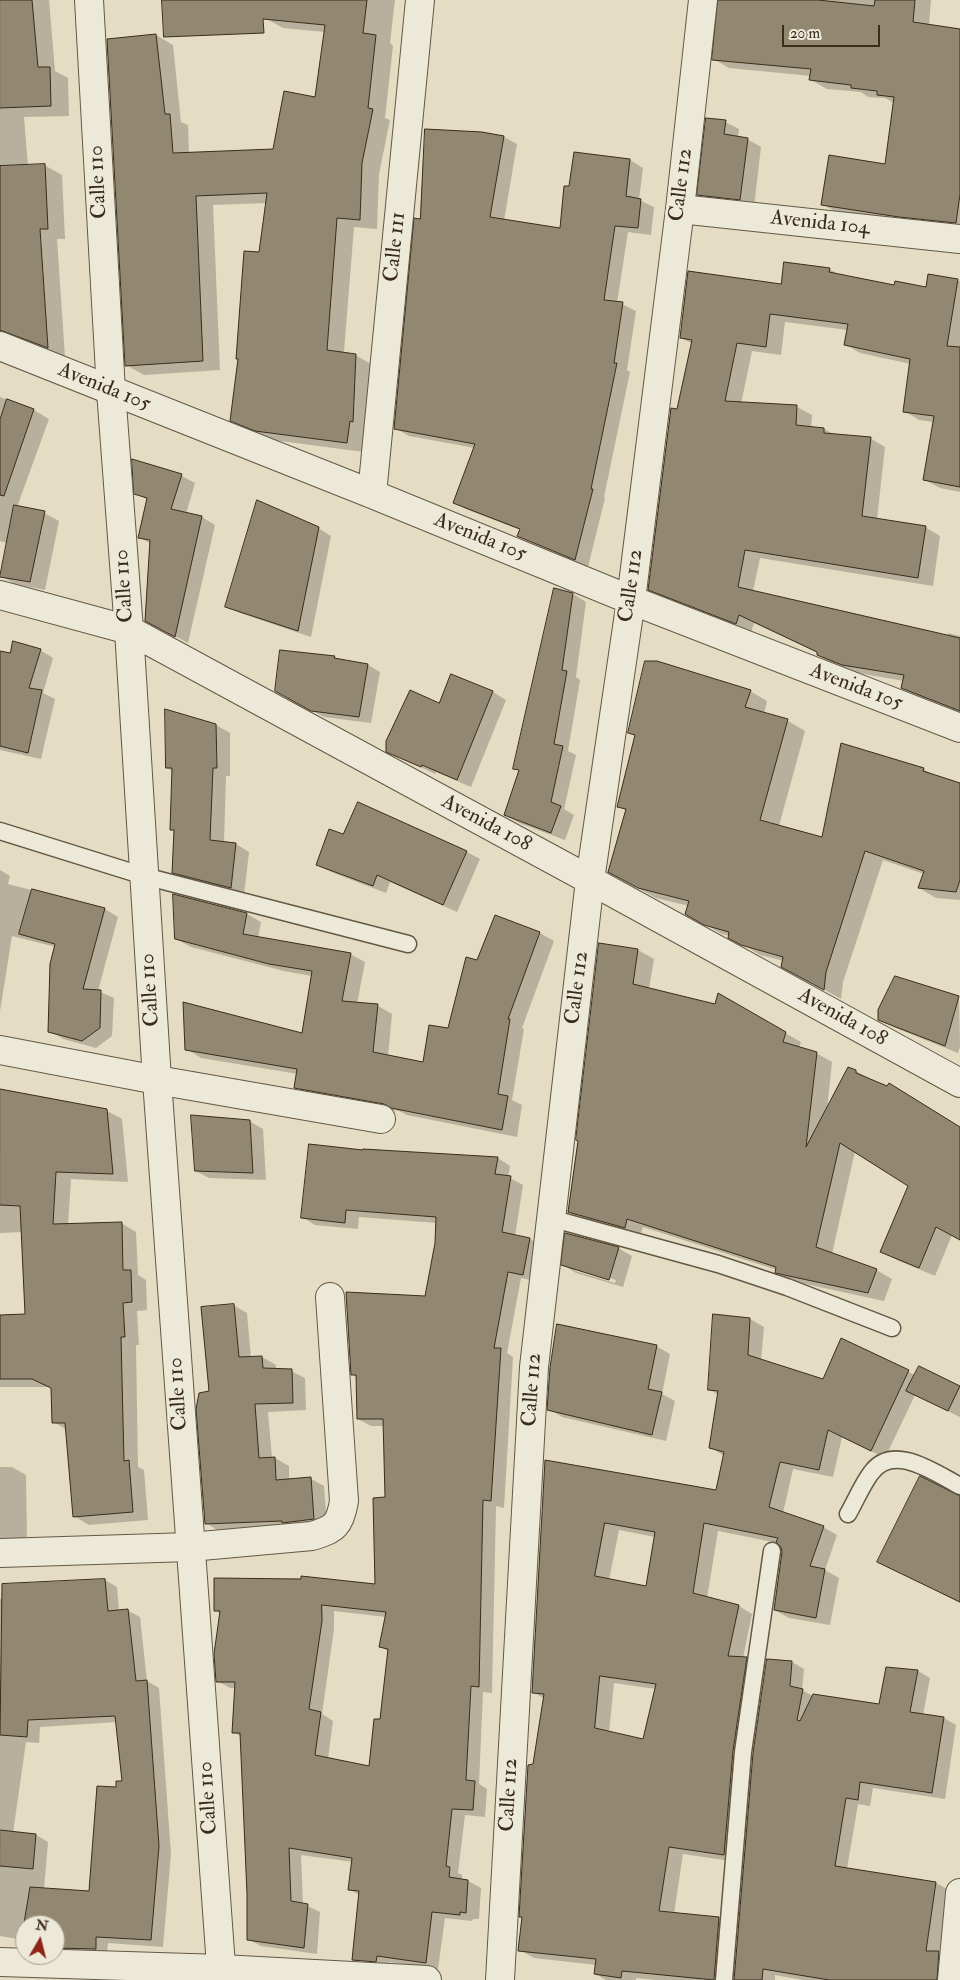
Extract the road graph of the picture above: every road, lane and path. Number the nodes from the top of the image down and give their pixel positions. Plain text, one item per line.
1 (89, 0) edge
2 (420, 0) edge
3 (703, 0) edge
4 (680, 209) junction
5 (960, 239) edge
6 (0, 346) edge
7 (111, 391) junction
8 (372, 494) junction
9 (0, 595) edge
10 (631, 600) junction
11 (129, 630) junction
12 (960, 728) edge
13 (0, 831) edge
14 (144, 876) junction
15 (590, 880) junction
16 (408, 944) dead end
17 (0, 1050) edge
18 (157, 1080) junction
19 (960, 1083) edge
20 (381, 1119) dead end
21 (550, 1218) junction
22 (330, 1297) dead end
23 (892, 1328) dead end
24 (960, 1486) edge
25 (848, 1514) dead end
26 (190, 1546) junction
27 (772, 1551) dead end
28 (0, 1553) edge
29 (960, 1893) edge
30 (0, 1962) edge
31 (222, 1974) edge
32 (427, 1980) edge
33 (500, 1980) edge
34 (724, 1980) edge
35 (952, 1980) edge

1 - 7 street, Calle 110
2 - 8 street, Calle 111
3 - 4 street, Calle 112
4 - 5 street, Avenida 104
4 - 10 street, Calle 112
6 - 7 street, Avenida 105
7 - 8 street, Avenida 105
7 - 11 street, Calle 110
8 - 10 street, Avenida 105
9 - 11 street, Avenida 108
10 - 12 street, Avenida 105
10 - 15 street, Calle 112
11 - 14 street, Calle 110
11 - 15 street, Avenida 108
13 - 14 lane
14 - 16 lane
14 - 18 street, Calle 110
15 - 19 street, Avenida 108
15 - 21 street, Calle 112
17 - 18 street
18 - 20 street
18 - 26 street, Calle 110
21 - 23 lane
21 - 33 street, Calle 112
22 - 26 street
24 - 25 lane
26 - 28 street
26 - 31 street, Calle 110
27 - 34 lane
29 - 35 street
30 - 31 street
31 - 32 street

